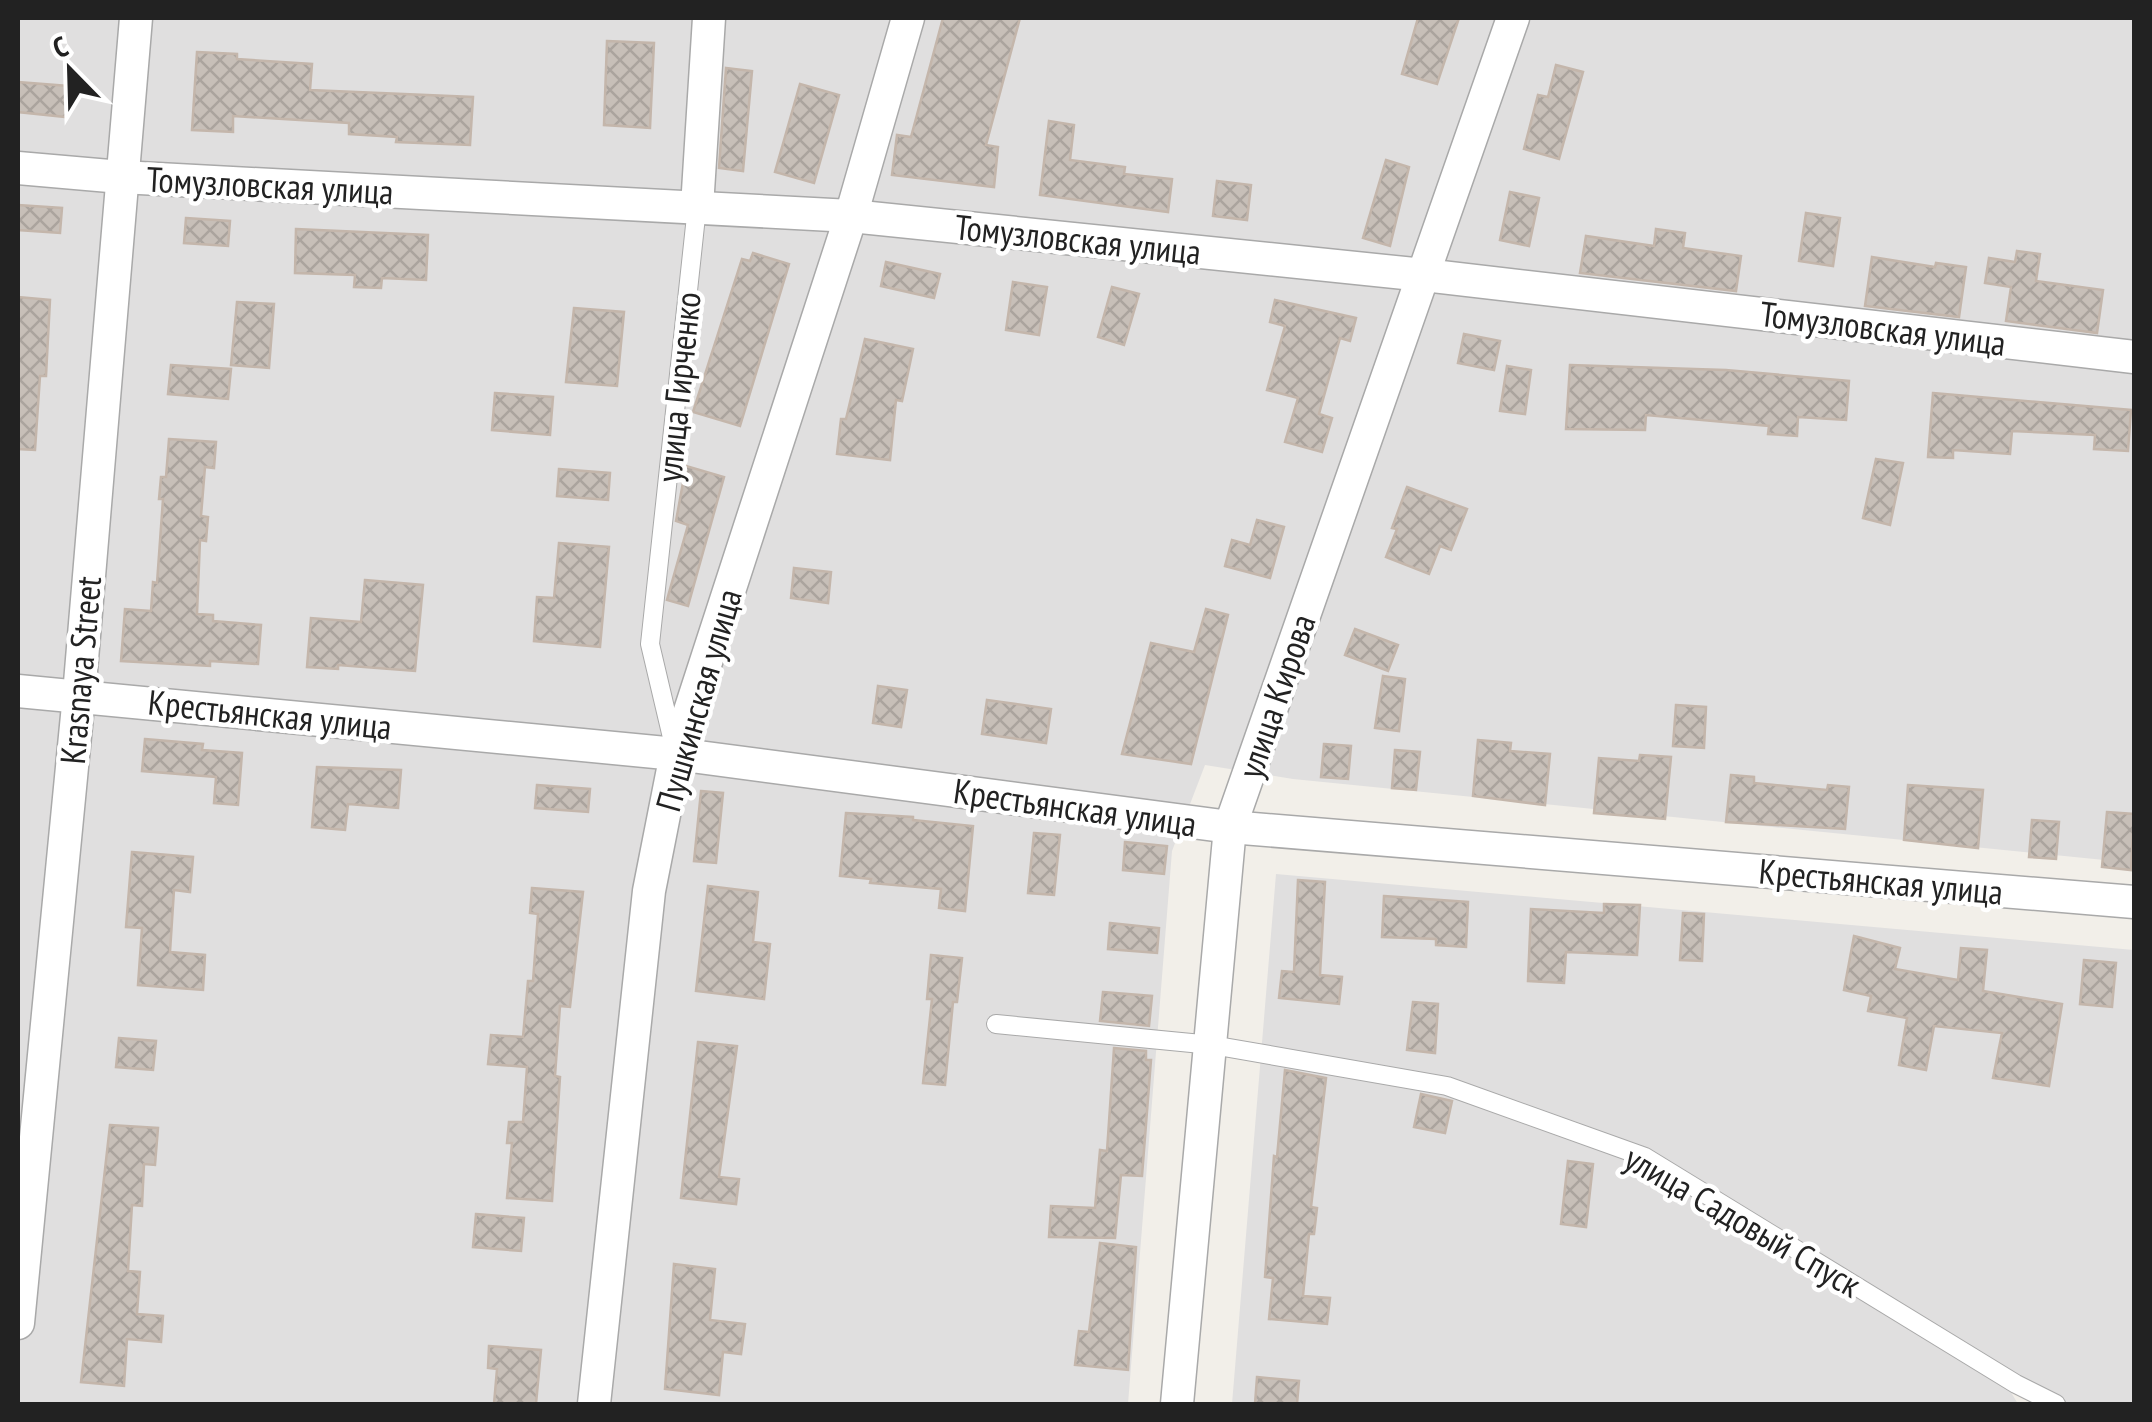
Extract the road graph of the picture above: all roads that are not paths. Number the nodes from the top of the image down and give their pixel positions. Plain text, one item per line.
1 (136, 18) edge
2 (710, 18) edge
3 (908, 18) edge
4 (1512, 18) edge
5 (18, 168) edge
6 (121, 177) junction
7 (697, 207) junction
8 (851, 216) junction
9 (1424, 275) junction
10 (2134, 358) edge
11 (18, 691) edge
12 (78, 696) junction
13 (676, 754) junction
14 (1230, 827) junction
15 (2134, 902) edge
16 (996, 1024) dead end
17 (1212, 1045) junction
18 (18, 1323) edge
19 (594, 1404) edge
20 (1176, 1404) edge
21 (2056, 1404) edge

1 - 6 street, Krasnaya Street
2 - 7 street, улица Гирченко
3 - 8 street, Пушкинская улица
4 - 9 street, улица Кирова
5 - 6 street, Томузловская улица
6 - 7 street, Томузловская улица
6 - 12 street, Krasnaya Street
7 - 8 street, Томузловская улица
7 - 13 lane, улица Гирченко
8 - 9 street, Томузловская улица
8 - 13 street, Пушкинская улица
9 - 10 street, Томузловская улица
9 - 14 street, улица Кирова
11 - 12 street, Крестьянская улица
12 - 13 street, Крестьянская улица
12 - 18 street, Krasnaya Street
13 - 14 street, Крестьянская улица
13 - 19 street, Пушкинская улица
14 - 15 street, Крестьянская улица
14 - 17 street, улица Кирова
16 - 17 lane, улица Садовый Спуск
17 - 20 street, улица Кирова
17 - 21 lane, улица Садовый Спуск

